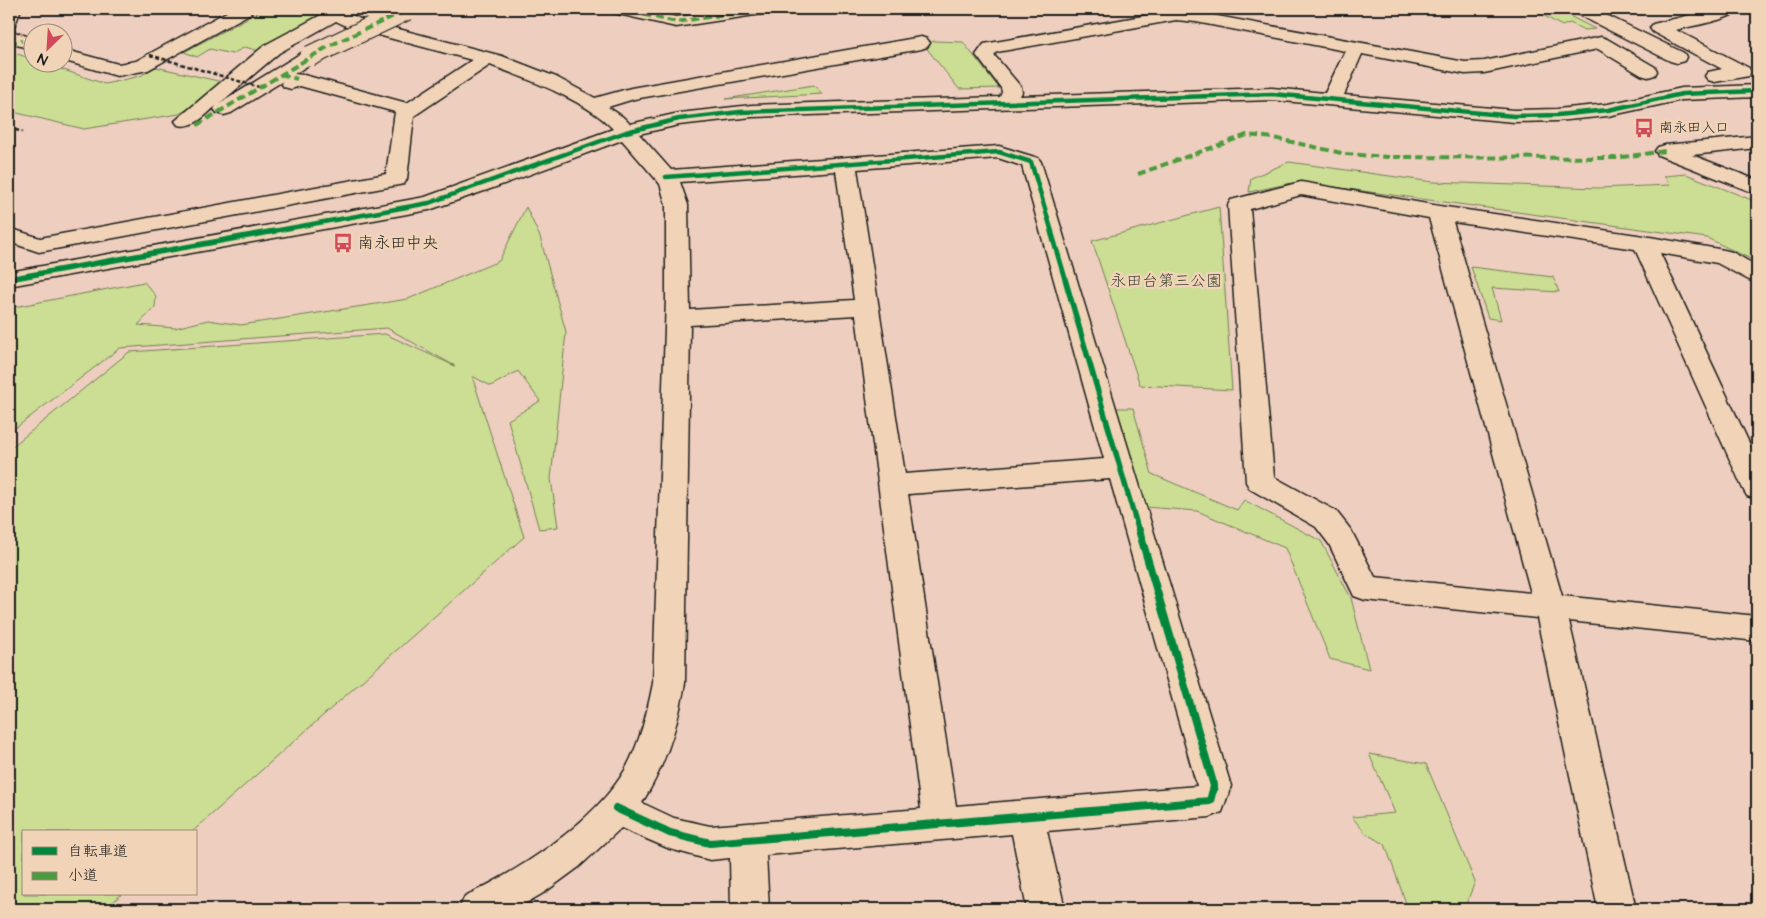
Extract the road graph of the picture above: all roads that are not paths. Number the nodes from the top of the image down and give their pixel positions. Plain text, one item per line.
1 (12, 9) edge
2 (245, 9) edge
3 (620, 9) edge
4 (762, 9) edge
5 (1581, 9) edge
6 (1731, 9) edge
7 (340, 10) edge
8 (408, 10) edge
9 (9, 21) edge
10 (921, 43) dead end
11 (1355, 48) junction
12 (72, 57) edge
13 (487, 58) junction
14 (1648, 71) dead end
15 (1715, 76) junction
16 (290, 79) junction
17 (1752, 91) edge
18 (1332, 99) junction
19 (1008, 102) junction
20 (593, 105) junction
21 (410, 110) junction
22 (626, 133) junction
23 (1757, 142) edge
24 (846, 164) junction
25 (666, 177) junction
26 (1757, 188) edge
27 (1439, 213) junction
28 (9, 235) edge
29 (1644, 243) junction
30 (39, 245) junction
31 (32, 275) junction
32 (1757, 275) edge
33 (9, 279) edge
34 (867, 307) junction
35 (677, 318) junction
36 (1121, 468) junction
37 (893, 485) junction
38 (1757, 489) edge
39 (1550, 607) junction
40 (1757, 628) edge
41 (616, 808) junction
42 (1026, 816) junction
43 (941, 824) junction
44 (747, 840) junction
45 (478, 909) edge
46 (750, 909) edge
47 (1046, 909) edge
48 (1616, 909) edge

1 - 9 street
2 - 12 street
3 - 4 street
5 - 15 street
6 - 15 street
7 - 13 street
7 - 16 street
8 - 16 street, bridge
10 - 20 street
11 - 14 street
11 - 18 street
11 - 19 street
13 - 20 street
13 - 21 street
15 - 17 street
16 - 21 street
17 - 18 street
18 - 19 street
19 - 22 street
20 - 22 street
21 - 30 street
22 - 25 street
22 - 31 street
23 - 26 street
24 - 25 street
24 - 34 street
24 - 36 street
25 - 35 street
27 - 29 street
27 - 39 street
27 - 39 street
28 - 30 street
29 - 32 street
29 - 38 street
30 - 31 street
31 - 33 street
34 - 35 street
34 - 37 street
35 - 41 street
36 - 37 street
36 - 42 street
37 - 43 street
39 - 40 street
39 - 48 street
41 - 44 street
41 - 45 street
42 - 43 street
42 - 47 street
43 - 44 street
44 - 46 street

